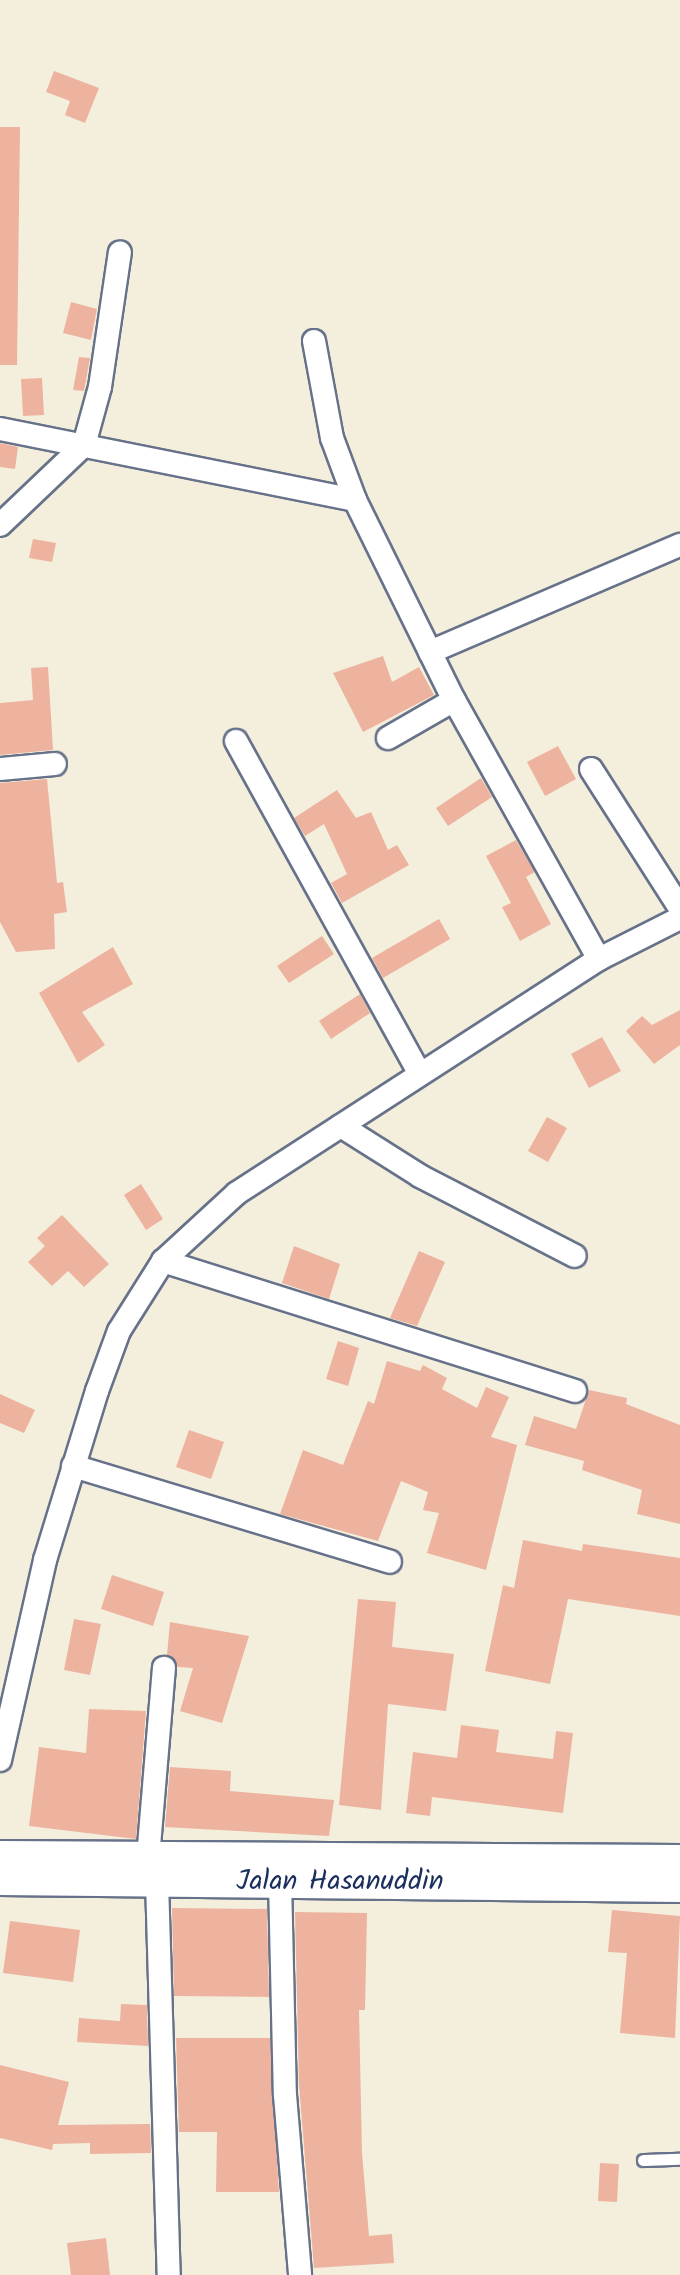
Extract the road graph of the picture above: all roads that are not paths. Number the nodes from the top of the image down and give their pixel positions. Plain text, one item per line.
1 (120, 252) dead end
2 (314, 341) dead end
3 (0, 429) edge
4 (84, 445) junction
5 (355, 500) junction
6 (0, 525) edge
7 (680, 545) edge
8 (430, 652) junction
9 (454, 700) junction
10 (388, 738) dead end
11 (236, 741) dead end
12 (55, 764) dead end
13 (0, 769) edge
14 (591, 769) dead end
15 (680, 908) edge
16 (680, 918) edge
17 (599, 959) junction
18 (420, 1074) junction
19 (341, 1126) junction
20 (575, 1256) dead end
21 (163, 1261) junction
22 (575, 1391) dead end
23 (73, 1466) junction
24 (390, 1562) dead end
25 (164, 1668) dead end
26 (0, 1760) edge
27 (0, 1857) edge
28 (680, 1861) edge
29 (152, 1870) junction
30 (563, 1871) junction
31 (0, 1879) edge
32 (280, 1880) junction
33 (680, 1886) edge
34 (680, 2159) edge
35 (643, 2160) dead end
36 (169, 2275) edge
37 (300, 2275) edge

1 - 4 street
2 - 5 street
3 - 4 street
4 - 5 street
4 - 6 street
5 - 8 street
7 - 8 street
8 - 9 street
9 - 10 street
9 - 17 street
11 - 18 street
12 - 13 street
14 - 15 street
16 - 17 street
17 - 18 street
18 - 19 street
19 - 20 street
19 - 21 street
21 - 22 street
21 - 23 street
23 - 24 street
23 - 26 street
25 - 29 street
27 - 29 street, Jalan Hasanuddin
28 - 30 street, Jalan Hasanuddin
29 - 30 street, Jalan Hasanuddin
29 - 31 street, Jalan Hasanuddin
29 - 32 street, Jalan Hasanuddin
29 - 36 street
30 - 32 street, Jalan Hasanuddin
30 - 33 street, Jalan Hasanuddin
32 - 37 street
34 - 35 lane

